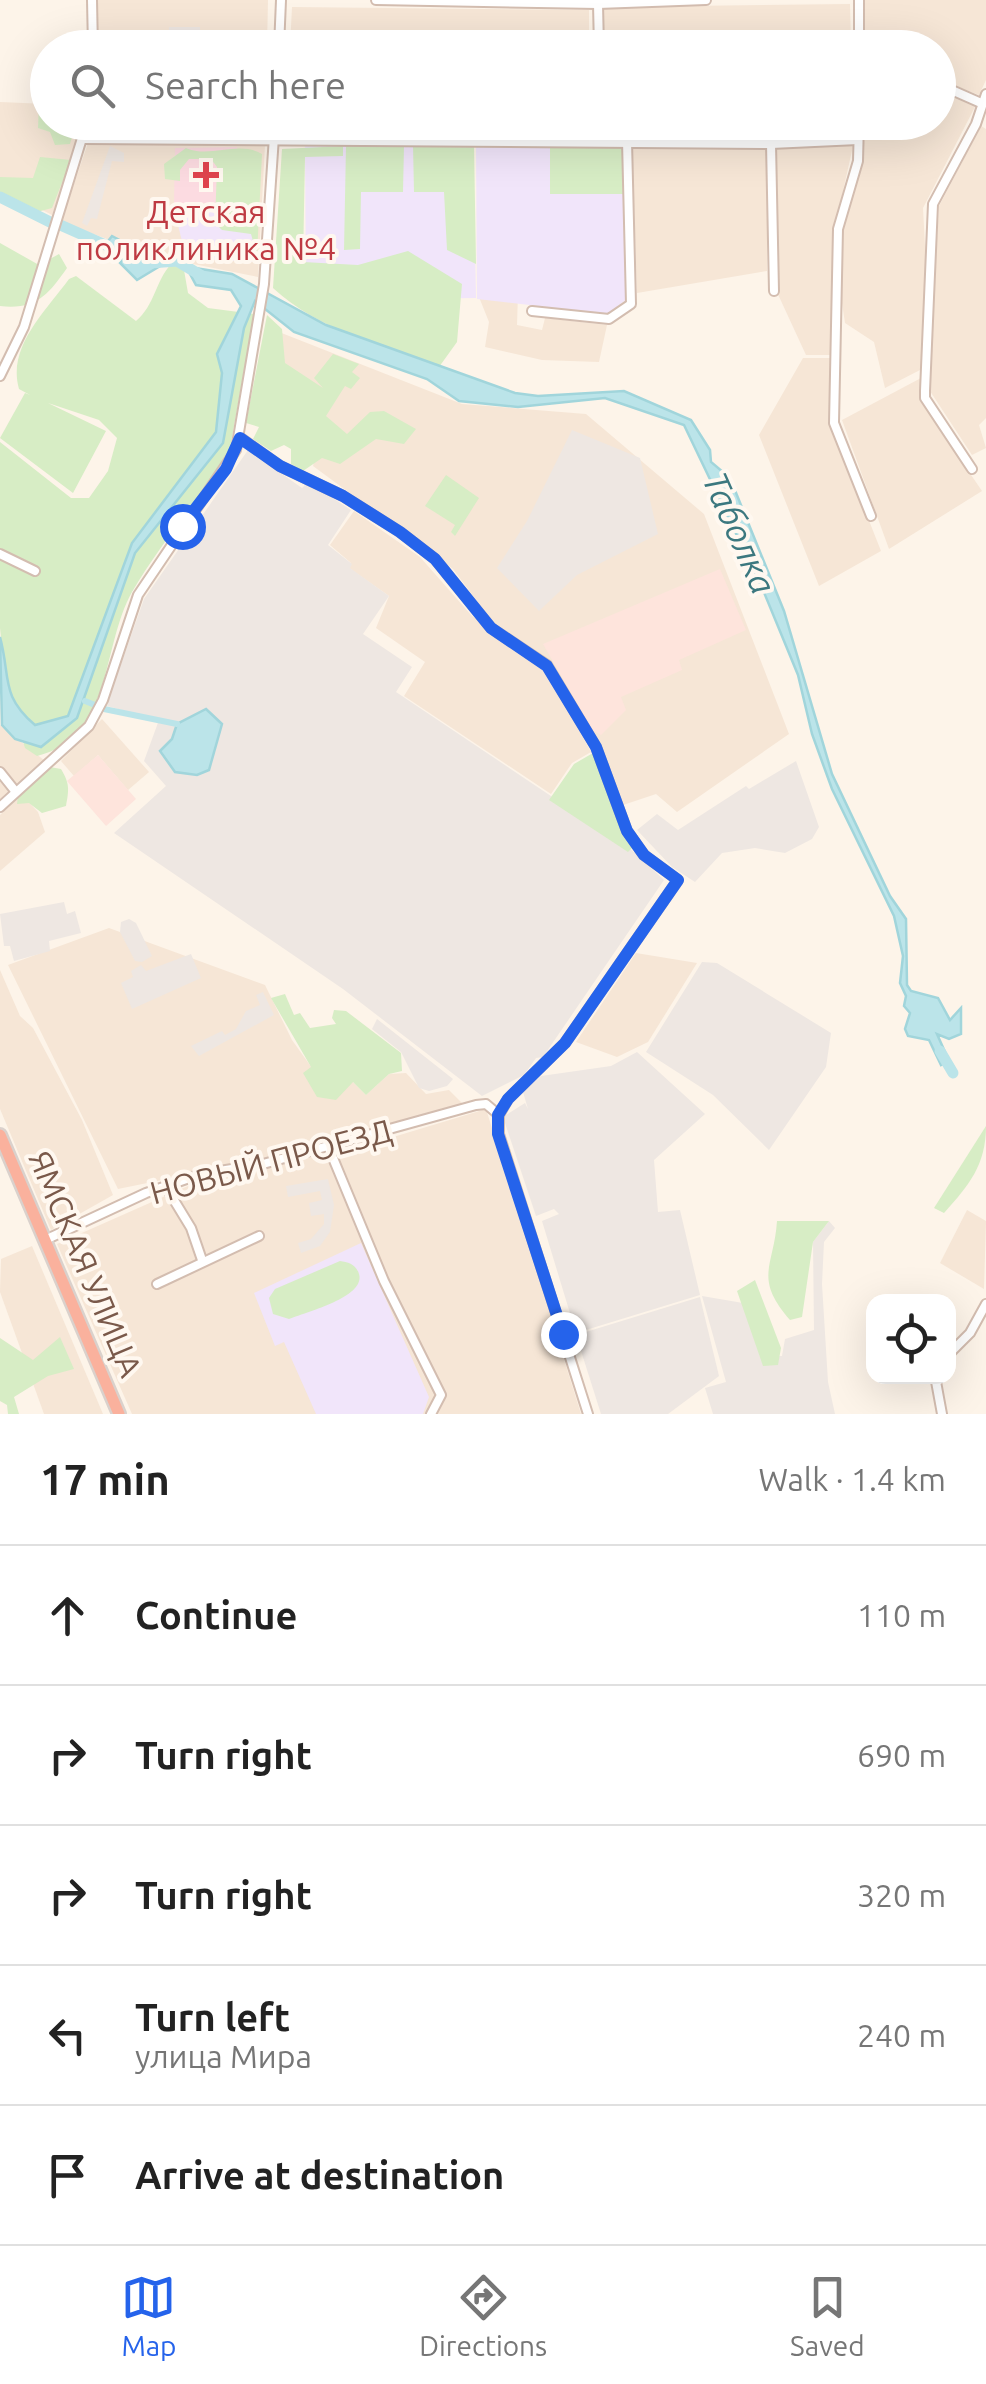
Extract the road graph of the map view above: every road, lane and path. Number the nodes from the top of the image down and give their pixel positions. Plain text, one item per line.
1 (92, 0) edge
2 (281, 0) edge
3 (376, 0) edge
4 (702, 0) edge
5 (859, 0) edge
6 (461, 1) edge
7 (598, 4) junction
8 (93, 30) edge
9 (280, 30) edge
10 (599, 30) edge
11 (859, 30) edge
12 (956, 89) edge
13 (984, 98) edge
14 (976, 124) junction
15 (986, 129) edge
16 (85, 140) edge
17 (148, 140) edge
18 (858, 140) joint
19 (601, 141) joint
20 (274, 142) junction
21 (627, 142) junction
22 (771, 144) junction
23 (774, 291) dead end
24 (532, 312) dead end
25 (0, 376) edge
26 (240, 438) junction
27 (972, 468) dead end
28 (871, 516) dead end
29 (0, 554) edge
30 (35, 572) dead end
31 (0, 772) edge
32 (16, 792) junction
33 (0, 806) edge
34 (498, 1115) junction
35 (0, 1135) edge
36 (328, 1146) junction
37 (166, 1187) junction
38 (259, 1236) dead end
39 (45, 1240) junction
40 (202, 1260) junction
41 (158, 1284) dead end
42 (986, 1304) edge
43 (956, 1347) edge
44 (936, 1384) edge
45 (119, 1414) edge
46 (430, 1414) edge
47 (588, 1414) edge
48 (942, 1414) edge

1 - 8 street
2 - 9 street
3 - 6 street
4 - 7 street
5 - 11 street
6 - 7 street
7 - 10 street
12 - 13 street
13 - 14 street
14 - 15 street
14 - 27 street
16 - 25 street
17 - 20 street
18 - 22 street
18 - 28 street
19 - 20 street
19 - 21 street
20 - 26 street
21 - 22 street
21 - 24 street
22 - 23 street
26 - 32 street
26 - 34 street
29 - 30 street
31 - 32 street
32 - 33 street
34 - 36 street, НОВЫЙ ПРОЕЗД
34 - 47 street
35 - 39 highway, ЯМСКАЯ УЛИЦА
36 - 37 street, НОВЫЙ ПРОЕЗД
36 - 46 street
37 - 39 street, НОВЫЙ ПРОЕЗД
37 - 40 street
38 - 40 street
39 - 45 highway, ЯМСКАЯ УЛИЦА
40 - 41 street
42 - 43 street
44 - 48 street

